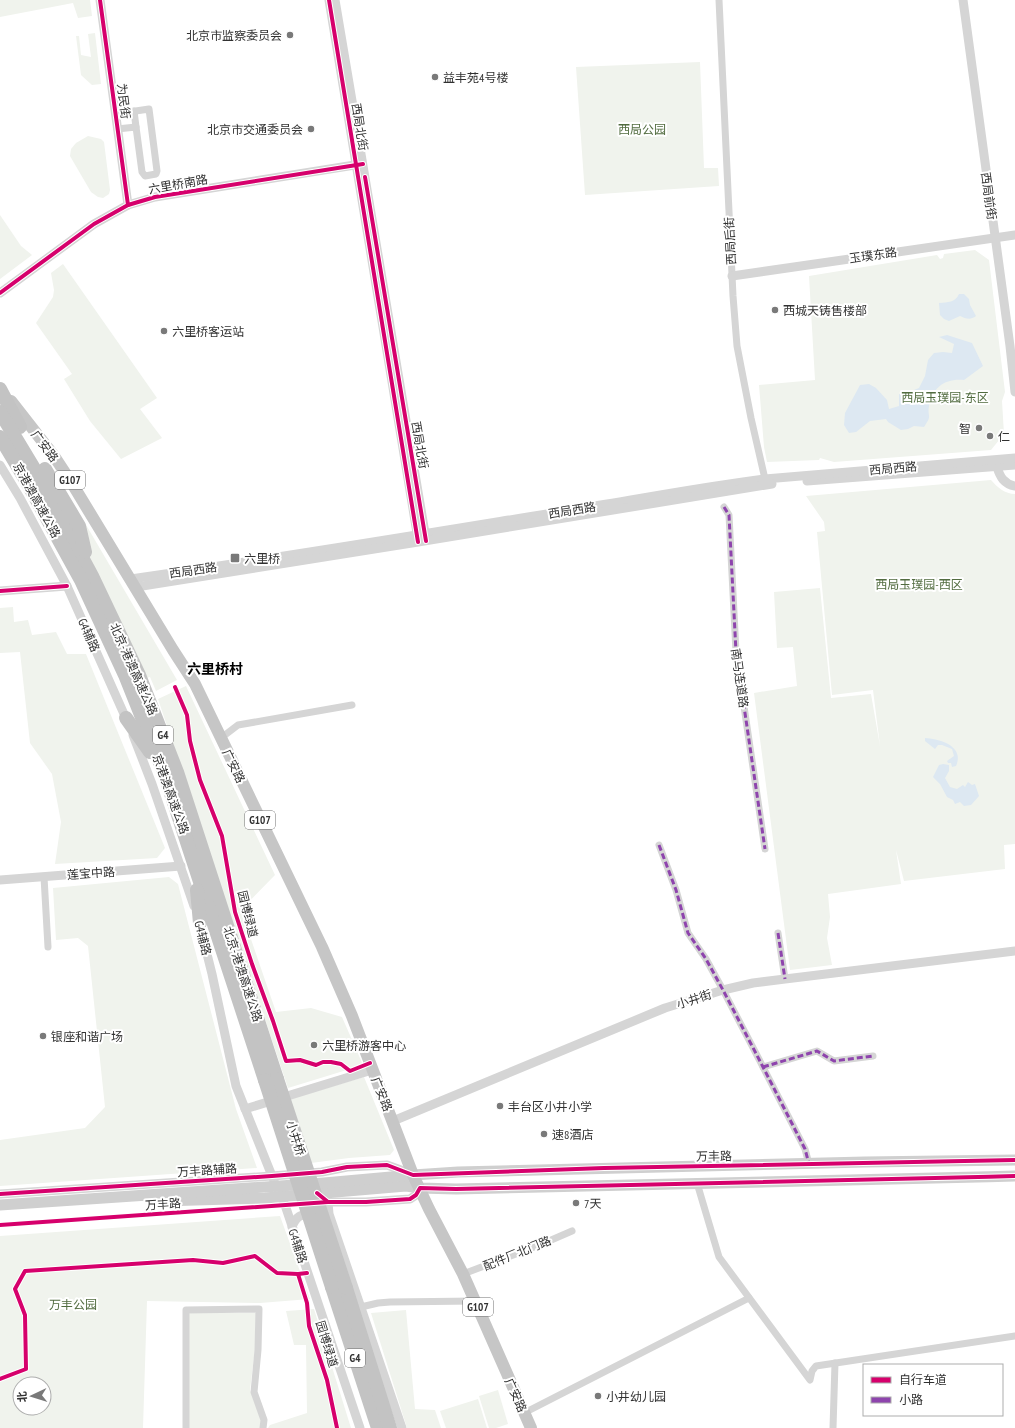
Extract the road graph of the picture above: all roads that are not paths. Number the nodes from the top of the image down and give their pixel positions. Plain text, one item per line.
1 (100, 0) edge
2 (329, 0) edge
3 (335, 0) edge
4 (719, 0) edge
5 (963, 0) edge
6 (134, 111) junction
7 (116, 114) junction
8 (136, 127) junction
9 (117, 129) junction
10 (360, 165) junction
11 (128, 205) junction
12 (1015, 235) edge
13 (995, 238) junction
14 (732, 276) junction
15 (0, 293) edge
16 (1013, 346) edge
17 (0, 388) edge
18 (1015, 392) edge
19 (0, 412) edge
20 (0, 437) edge
21 (1015, 458) edge
22 (0, 465) edge
23 (1015, 465) edge
24 (997, 467) junction
25 (765, 479) junction
26 (1015, 486) edge
27 (724, 507) dead end
28 (422, 538) junction
29 (92, 576) junction
30 (133, 583) junction
31 (67, 586) junction
32 (0, 591) edge
33 (352, 705) dead end
34 (126, 718) junction
35 (221, 738) junction
36 (165, 775) junction
37 (659, 845) dead end
38 (765, 849) dead end
39 (196, 865) junction
40 (181, 866) junction
41 (44, 877) junction
42 (0, 880) edge
43 (200, 923) junction
44 (778, 933) dead end
45 (48, 947) dead end
46 (1015, 951) edge
47 (784, 979) junction
48 (723, 990) junction
49 (873, 1056) dead end
50 (763, 1067) junction
51 (372, 1070) junction
52 (271, 1080) junction
53 (245, 1109) junction
54 (394, 1121) junction
55 (1015, 1160) edge
56 (865, 1162) junction
57 (809, 1164) junction
58 (755, 1165) junction
59 (458, 1172) junction
60 (414, 1175) junction
61 (1015, 1176) edge
62 (274, 1181) junction
63 (804, 1182) junction
64 (697, 1183) junction
65 (420, 1188) junction
66 (456, 1189) junction
67 (0, 1194) edge
68 (281, 1196) junction
69 (324, 1196) junction
70 (0, 1206) edge
71 (0, 1213) edge
72 (329, 1214) junction
73 (292, 1227) junction
74 (572, 1231) dead end
75 (463, 1274) junction
76 (339, 1287) junction
77 (749, 1298) junction
78 (475, 1301) junction
79 (361, 1308) junction
80 (1015, 1336) edge
81 (835, 1363) junction
82 (524, 1413) junction
83 (186, 1428) edge
84 (263, 1428) edge
85 (360, 1428) edge
86 (378, 1428) edge
87 (390, 1428) edge
88 (402, 1428) edge
89 (531, 1428) edge
90 (833, 1428) edge

1 - 7 street, 为民街
2 - 10 street, 西局北街
3 - 10 street, 西局北街
4 - 14 street, 西局后街
5 - 13 street, 西局前街
6 - 7 street
6 - 8 street
6 - 8 street
7 - 9 street, 为民街
8 - 9 street
9 - 11 street, 为民街
10 - 11 street, 六里桥南路
10 - 28 street, 西局北街
11 - 15 street, 六里桥南路
12 - 13 street, 玉璞东路
13 - 14 street, 玉璞东路
13 - 16 street, 西局前街
14 - 25 street, 西局后街
16 - 18 street, 西局前街
17 - 29 highway
17 - 30 highway, 广安路 / G107
19 - 29 highway, 北京-港澳高速公路 / G4
20 - 36 highway, 京港澳高速公路 / G4
21 - 25 street, 西局西路
22 - 31 street, G4辅路
23 - 24 street, 西局西路
24 - 26 street
24 - 28 street, 西局西路
25 - 28 street, 西局西路
27 - 38 street, 南马连道路
28 - 30 street, 西局西路
29 - 52 highway, 北京-港澳高速公路 / G4
30 - 35 highway, 广安路 / G107
31 - 32 street
31 - 34 street, G4辅路
33 - 35 street
34 - 36 highway
34 - 40 street, G4辅路
35 - 51 highway, 广安路 / G107
36 - 39 highway, 京港澳高速公路 / G4
37 - 48 street
39 - 43 highway
39 - 52 highway, 京港澳高速公路 / G4
40 - 41 street, 莲宝中路
40 - 43 street, G4辅路
41 - 42 street, 莲宝中路
41 - 45 street
43 - 53 street, G4辅路
44 - 47 street
46 - 47 street, 小井街
47 - 48 street, 小井街
48 - 50 street
48 - 54 street, 小井街
49 - 50 street
50 - 57 street
51 - 53 street
51 - 54 highway, 广安路 / G107
52 - 76 highway, 小井桥 / G4, bridge
53 - 62 street, G4辅路
54 - 60 highway, 广安路 / G107
55 - 56 main road, 万丰路
56 - 57 main road, 万丰路
56 - 63 main road
57 - 58 main road, 万丰路
58 - 59 main road, 万丰路
58 - 64 main road
59 - 60 main road, 万丰路
59 - 66 main road
60 - 62 main road, 万丰路
60 - 65 highway, G107
61 - 63 main road, 万丰路
62 - 67 street, 万丰路辅路
62 - 68 street, G4辅路
62 - 70 main road, 万丰路
63 - 64 main road, 万丰路
64 - 66 main road, 万丰路
64 - 77 street
65 - 66 main road, 万丰路
65 - 69 main road, 万丰路
65 - 75 highway, 广安路 / G107
68 - 69 main road, 万丰路
68 - 71 main road, 万丰路
68 - 73 street, G4辅路
69 - 72 street
72 - 73 street
72 - 79 street
73 - 85 street, G4辅路
74 - 75 street, 配件厂北门路
75 - 78 highway, 广安路 / G107
76 - 86 highway, G4
76 - 87 highway, G4
77 - 81 street
77 - 82 street
78 - 79 street
78 - 82 highway, 广安路 / G107
79 - 88 street
80 - 81 street
81 - 90 street
82 - 89 highway, 广安路 / G107
83 - 84 street

